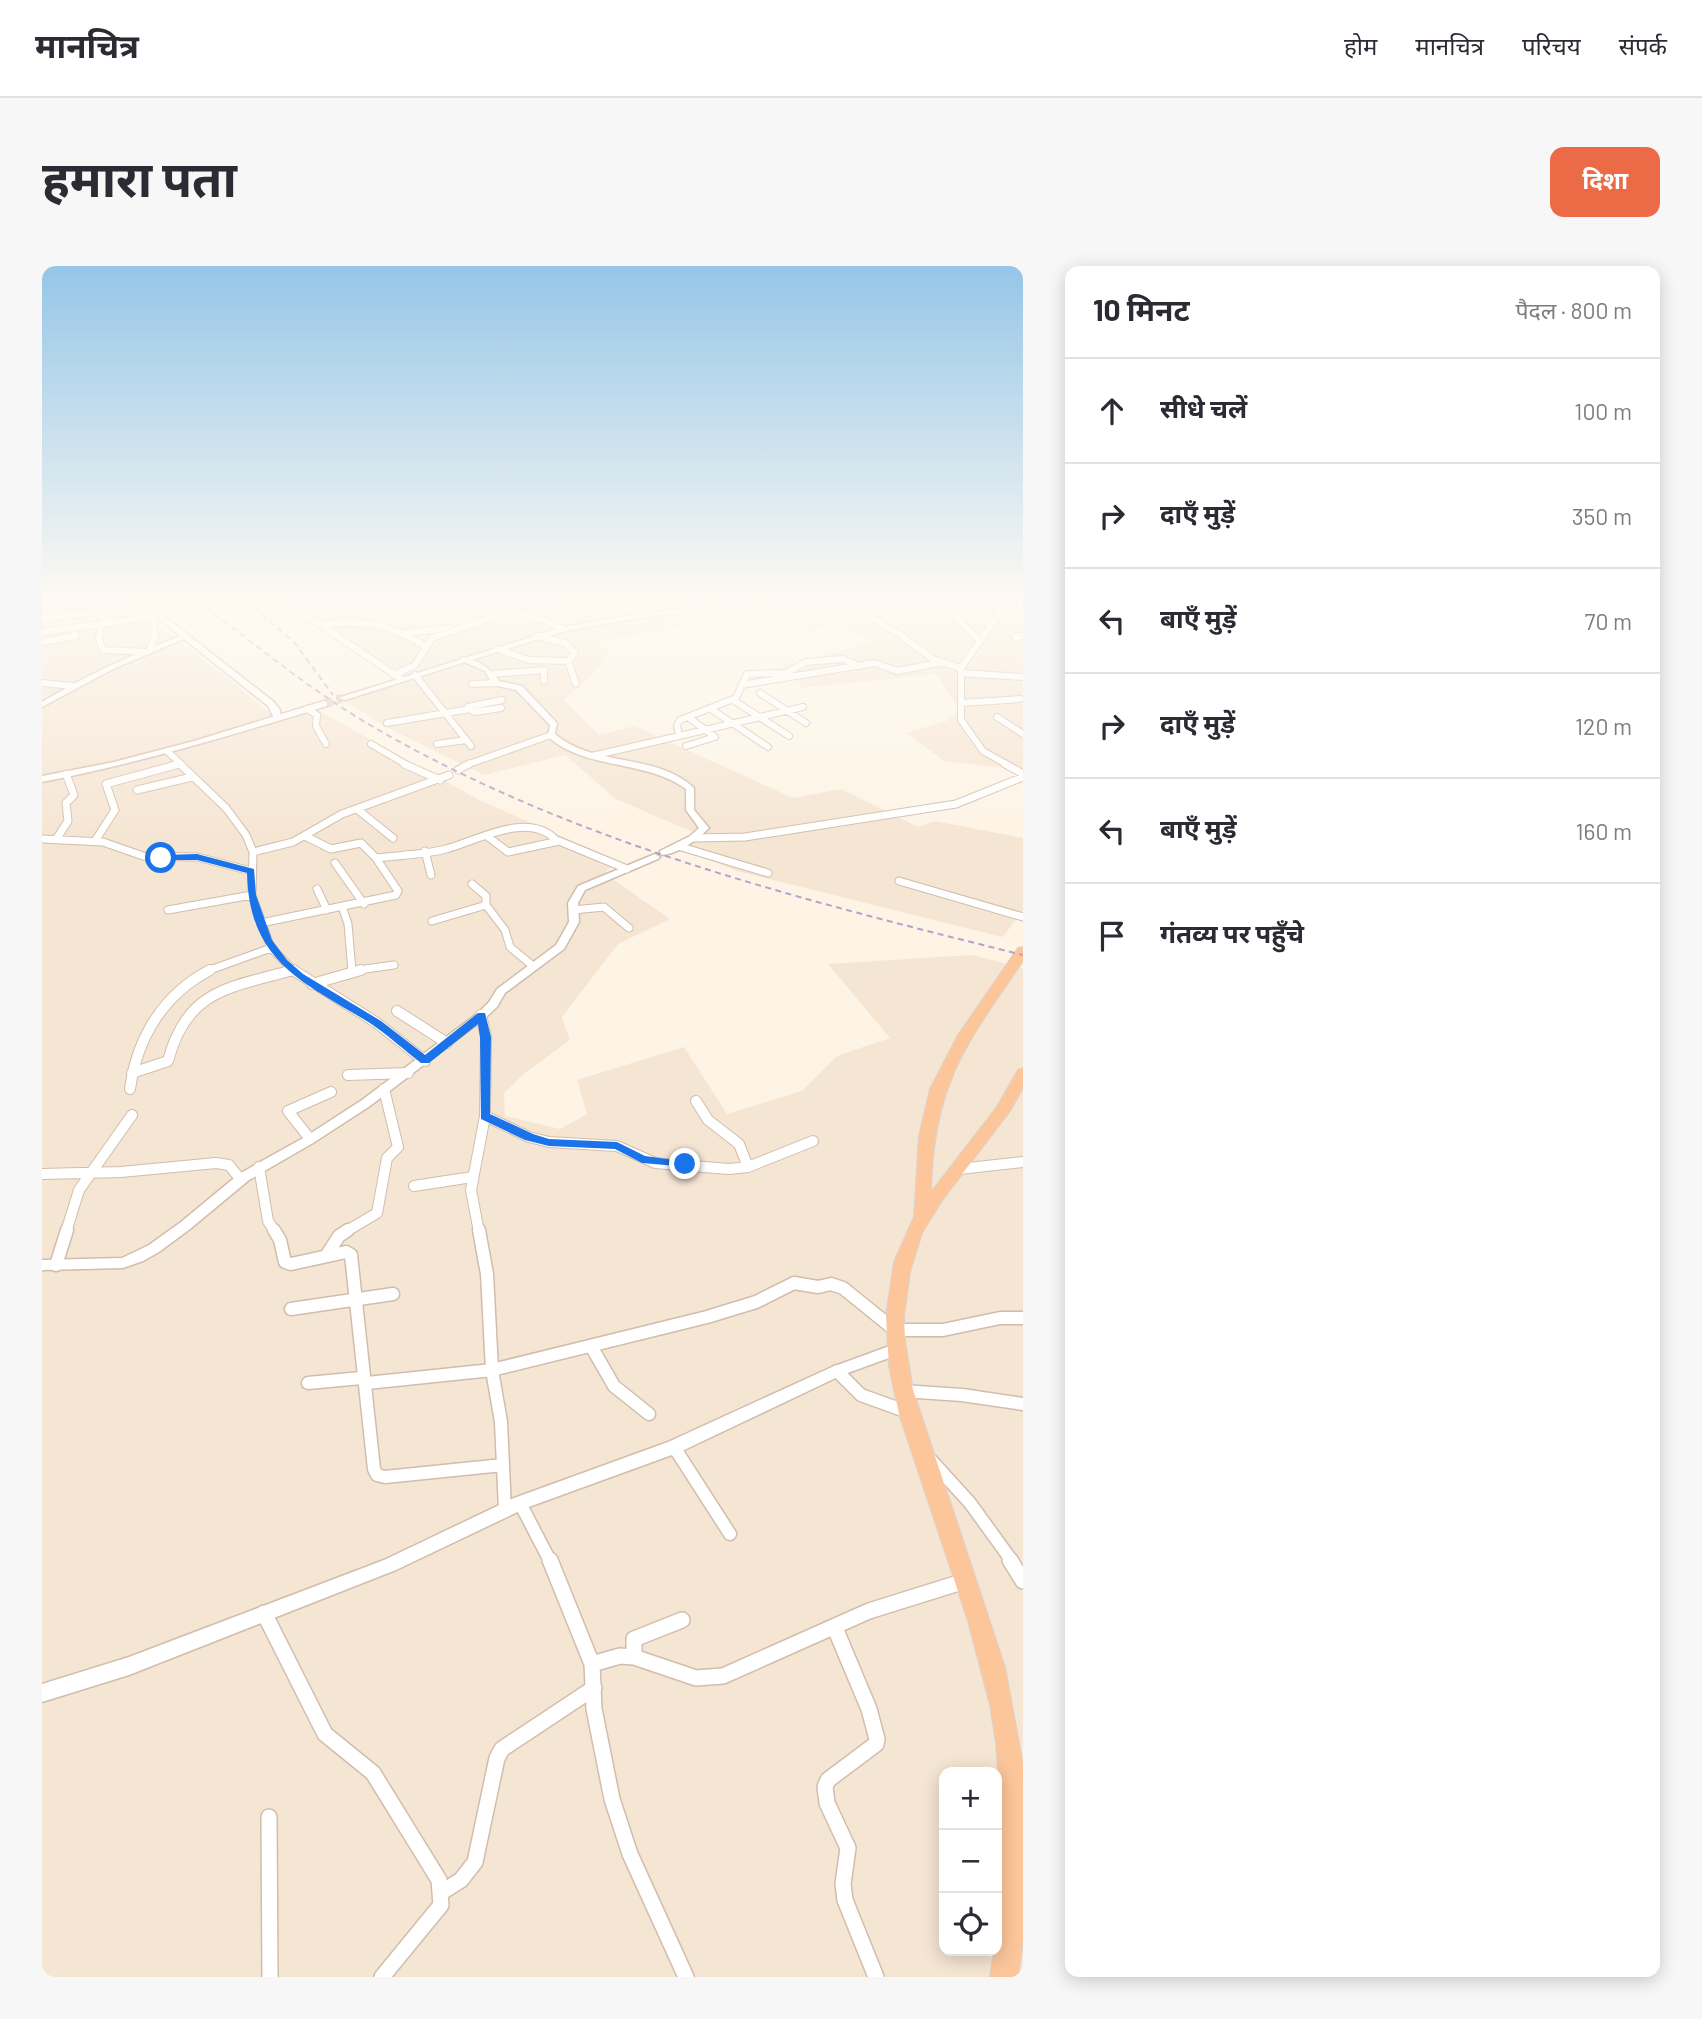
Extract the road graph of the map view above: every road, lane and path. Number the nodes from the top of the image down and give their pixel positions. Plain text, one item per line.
1 (48, 681) edge
2 (85, 681) edge
3 (242, 681) edge
4 (388, 681) edge
5 (420, 681) edge
6 (575, 681) edge
7 (743, 681) edge
8 (961, 681) edge
9 (42, 683) edge
10 (50, 683) junction
11 (496, 683) joint
12 (472, 684) dead end
13 (576, 684) dead end
14 (74, 686) junction
15 (760, 692) dead end
16 (342, 698) tunnel mouth
17 (1020, 699) dead end
18 (733, 700) junction
19 (962, 703) junction
20 (324, 704) tunnel mouth
21 (42, 705) edge
22 (803, 707) dead end
23 (307, 709) junction
24 (470, 709) junction
25 (711, 709) junction
26 (787, 710) junction
27 (445, 713) junction
28 (688, 717) junction
29 (760, 717) junction
30 (998, 717) dead end
31 (278, 718) junction
32 (387, 723) dead end
33 (734, 723) junction
34 (806, 723) dead end
35 (706, 729) junction
36 (1023, 734) edge
37 (551, 736) junction
38 (679, 736) junction
39 (789, 736) dead end
40 (326, 744) dead end
41 (371, 744) dead end
42 (438, 744) dead end
43 (686, 746) dead end
44 (768, 747) dead end
45 (167, 751) junction
46 (592, 755) junction
47 (179, 764) junction
48 (458, 770) dead end
49 (66, 774) junction
50 (449, 775) dead end
51 (1023, 776) edge
52 (192, 778) junction
53 (42, 779) edge
54 (440, 780) junction
55 (137, 790) dead end
56 (357, 808) junction
57 (305, 836) junction
58 (487, 836) junction
59 (57, 838) junction
60 (393, 838) dead end
61 (693, 838) junction
62 (42, 839) edge
63 (95, 841) junction
64 (557, 841) junction
65 (678, 846) junction
66 (425, 851) junction
67 (253, 852) junction
68 (659, 855) joint
69 (376, 858) junction
70 (335, 863) dead end
71 (627, 869) junction
72 (251, 871) junction
73 (768, 873) dead end
74 (431, 875) dead end
75 (899, 881) dead end
76 (472, 884) dead end
77 (317, 890) dead end
78 (252, 895) junction
79 (364, 904) junction
80 (486, 905) junction
81 (343, 909) junction
82 (168, 910) dead end
83 (327, 910) junction
84 (573, 910) junction
85 (1023, 917) edge
86 (432, 921) dead end
87 (261, 923) junction
88 (629, 928) dead end
89 (271, 948) junction
90 (1023, 951) edge
91 (394, 965) dead end
92 (533, 966) junction
93 (293, 970) junction
94 (352, 971) junction
95 (312, 984) junction
96 (397, 1011) dead end
97 (481, 1016) junction
98 (447, 1043) junction
99 (425, 1061) junction
100 (132, 1073) junction
101 (408, 1073) junction
102 (348, 1074) dead end
103 (1022, 1080) edge
104 (130, 1089) dead end
105 (384, 1089) junction
106 (331, 1091) dead end
107 (696, 1101) dead end
108 (132, 1115) dead end
109 (485, 1116) junction
110 (310, 1139) junction
111 (813, 1141) dead end
112 (1023, 1162) edge
113 (259, 1167) junction
114 (748, 1167) junction
115 (959, 1169) junction
116 (42, 1174) edge
117 (90, 1174) junction
118 (472, 1177) junction
119 (241, 1180) junction
120 (414, 1186) dead end
121 (922, 1217) junction
122 (326, 1256) junction
123 (42, 1265) edge
124 (56, 1265) junction
125 (393, 1294) dead end
126 (357, 1299) junction
127 (291, 1308) dead end
128 (1023, 1318) edge
129 (895, 1340) junction
130 (591, 1346) junction
131 (492, 1370) junction
132 (837, 1371) junction
133 (308, 1383) dead end
134 (367, 1383) junction
135 (906, 1402) junction
136 (1023, 1404) edge
137 (649, 1414) dead end
138 (674, 1447) junction
139 (921, 1450) junction
140 (503, 1465) junction
141 (512, 1506) junction
142 (730, 1534) dead end
143 (965, 1581) junction
144 (1023, 1581) edge
145 (264, 1613) junction
146 (682, 1620) dead end
147 (835, 1628) junction
148 (634, 1657) junction
149 (592, 1664) junction
150 (594, 1688) junction
151 (42, 1693) edge
152 (269, 1817) dead end
153 (442, 1892) junction
154 (270, 1977) edge
155 (382, 1977) edge
156 (687, 1977) edge
157 (876, 1977) edge
158 (1004, 1977) edge

1 - 10 street
2 - 14 street
3 - 31 street
4 - 16 main road
5 - 27 street
6 - 13 street
7 - 18 street
8 - 19 street
9 - 10 street
10 - 14 street
11 - 12 street
11 - 37 street
14 - 21 street
15 - 26 street
17 - 19 street
18 - 25 street
18 - 29 street
19 - 51 street
20 - 23 main road
22 - 26 street
23 - 31 main road
23 - 40 street
24 - 24 street
24 - 27 street
25 - 28 street
25 - 33 street
26 - 29 street
26 - 34 street
27 - 32 street
27 - 42 street
28 - 35 street
28 - 38 street
29 - 33 street
29 - 39 street
30 - 36 street
31 - 45 main road
33 - 35 street
33 - 44 street
35 - 38 street
35 - 43 street
37 - 46 street
37 - 48 street
38 - 46 street
41 - 54 street
45 - 47 street
45 - 49 main road
46 - 61 street
47 - 52 street
47 - 63 street
49 - 53 main road
49 - 59 street
50 - 54 street
51 - 61 street
52 - 55 street
52 - 67 street
54 - 56 street
56 - 57 street
56 - 60 street
57 - 67 street
57 - 69 street
58 - 64 street
58 - 64 street
58 - 66 street
59 - 62 street
59 - 63 street
61 - 65 street
63 - 72 street
64 - 71 street
65 - 68 street
65 - 73 street
66 - 69 street
66 - 74 street
67 - 72 street
68 - 71 street
69 - 79 street
70 - 79 street
71 - 84 street
72 - 78 street
75 - 85 street
76 - 80 street
77 - 83 street
78 - 82 street
78 - 87 street
79 - 81 street
80 - 86 street
80 - 92 street
81 - 83 street
81 - 94 street
83 - 87 street
84 - 88 street
84 - 92 street
87 - 89 street
89 - 93 street
89 - 100 street
90 - 121 highway
91 - 94 street
92 - 97 street
93 - 95 street
93 - 100 street
94 - 95 street
95 - 99 street
96 - 98 street
97 - 98 street
97 - 109 street
98 - 99 street
99 - 101 street
100 - 104 street
101 - 102 street
101 - 105 street
103 - 115 highway
105 - 110 street
105 - 122 street
106 - 110 street
107 - 114 street
108 - 117 street
109 - 114 street
109 - 118 street
110 - 113 street
111 - 114 street
112 - 115 street
113 - 119 street
113 - 122 street
115 - 121 highway
116 - 117 street
117 - 119 street
117 - 124 street
118 - 120 street
118 - 131 street
119 - 124 street
121 - 129 highway
122 - 126 street
123 - 124 street
125 - 126 street
126 - 127 street
126 - 134 street
128 - 129 street
129 - 130 street
129 - 132 street
129 - 135 highway
130 - 131 street
130 - 137 street
131 - 134 street
131 - 140 street
132 - 135 street
132 - 138 street
133 - 134 street
134 - 140 street
135 - 136 street
135 - 139 highway
138 - 141 street
138 - 142 street
139 - 143 highway
139 - 144 street
140 - 141 street
141 - 145 street
141 - 149 street
143 - 147 street
143 - 158 highway
145 - 151 street
145 - 153 street
146 - 148 street
147 - 148 street
147 - 157 street
148 - 149 street
149 - 150 street
150 - 153 street
150 - 156 street
152 - 154 street
153 - 155 street

